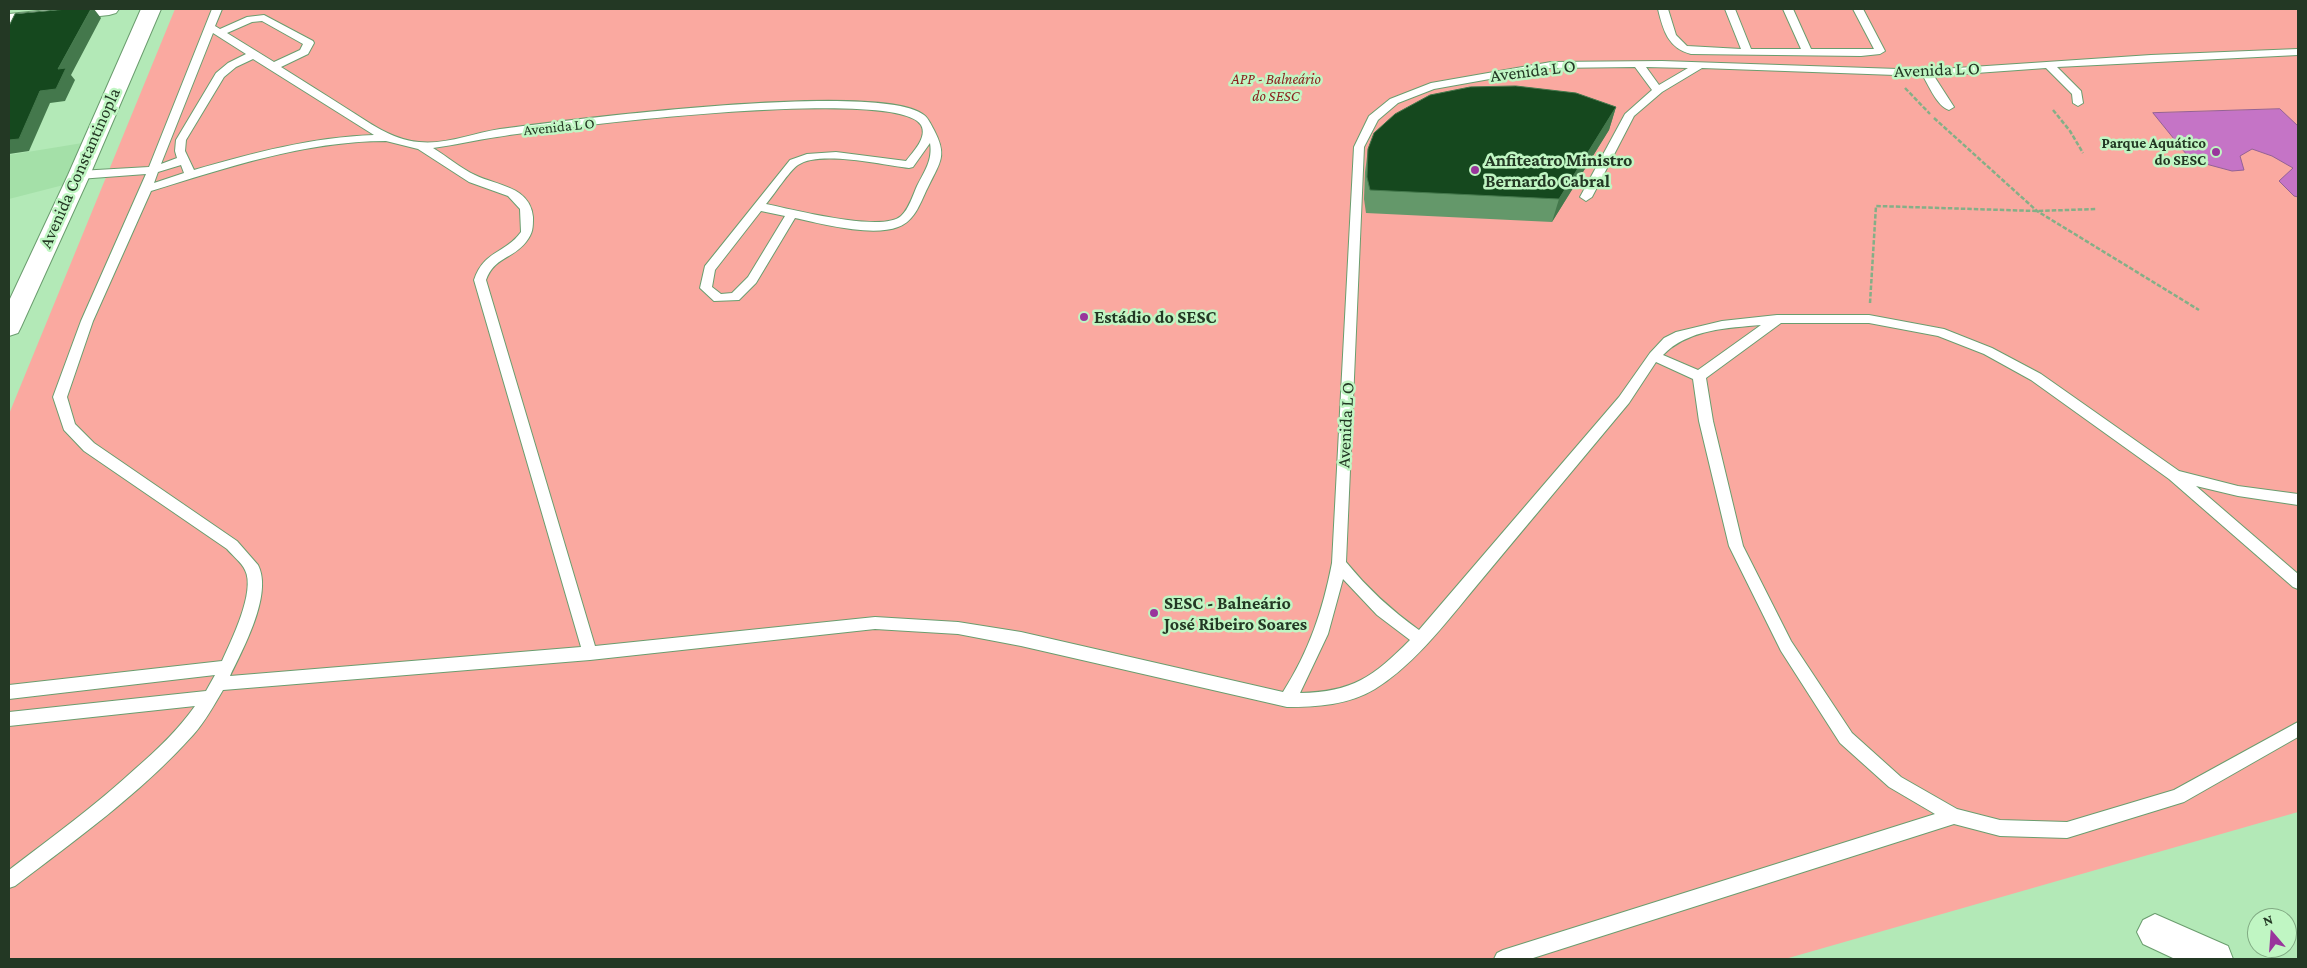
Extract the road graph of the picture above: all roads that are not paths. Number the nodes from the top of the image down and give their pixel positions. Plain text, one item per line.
1 (109, 9) edge
2 (151, 9) edge
3 (217, 9) edge
4 (1662, 9) edge
5 (1730, 9) edge
6 (1788, 9) edge
7 (1858, 9) edge
8 (9, 20) edge
9 (215, 30) junction
10 (1747, 51) junction
11 (1780, 51) junction
12 (1807, 52) junction
13 (2298, 52) edge
14 (255, 54) junction
15 (1638, 64) junction
16 (1700, 65) junction
17 (2050, 65) junction
18 (274, 66) junction
19 (1787, 68) junction
20 (1927, 73) junction
21 (1658, 90) junction
22 (2078, 103) dead end
23 (1949, 107) dead end
24 (930, 131) junction
25 (387, 138) junction
26 (421, 146) junction
27 (184, 159) junction
28 (152, 170) junction
29 (79, 175) junction
30 (190, 176) junction
31 (146, 189) junction
32 (1586, 197) dead end
33 (757, 206) junction
34 (792, 213) junction
35 (1778, 319) junction
36 (9, 327) edge
37 (1654, 356) junction
38 (1699, 376) junction
39 (2174, 475) junction
40 (2298, 500) edge
41 (1339, 563) junction
42 (2298, 583) edge
43 (1420, 639) junction
44 (590, 653) junction
45 (227, 667) junction
46 (215, 690) junction
47 (9, 692) edge
48 (1287, 700) junction
49 (9, 719) edge
50 (2298, 729) edge
51 (1954, 816) junction
52 (9, 880) edge
53 (2155, 932) dead end
54 (1503, 959) edge
55 (2215, 959) edge

1 - 8 street
2 - 29 street, Avenida Constantinopla
3 - 9 lane
4 - 10 lane
5 - 10 lane
6 - 12 lane
7 - 12 lane
9 - 14 lane
9 - 18 lane
9 - 28 lane
10 - 11 lane
11 - 12 lane
11 - 19 lane
13 - 17 lane, Avenida L O
14 - 18 lane
14 - 27 lane
15 - 16 lane, Avenida L O
15 - 21 lane
15 - 41 lane, Avenida L O
16 - 19 lane, Avenida L O
16 - 21 lane
17 - 20 lane, Avenida L O
17 - 22 lane
18 - 25 lane
19 - 20 lane, Avenida L O
20 - 23 lane
21 - 32 lane
24 - 26 lane, Avenida L O
24 - 33 lane
24 - 34 lane
25 - 26 lane, Avenida L O
25 - 30 lane, Avenida L O
26 - 44 lane
27 - 28 lane
27 - 30 lane
28 - 29 lane
28 - 31 lane
29 - 36 street, Avenida Constantinopla
30 - 31 lane, Avenida L O
31 - 45 lane
33 - 34 lane
33 - 34 lane
35 - 37 lane
35 - 38 lane
35 - 39 lane
37 - 38 lane
37 - 43 lane
38 - 51 lane
39 - 40 lane
39 - 42 lane
41 - 43 lane
41 - 48 lane, Avenida L O
43 - 48 lane
44 - 46 lane
44 - 48 lane
45 - 46 lane
45 - 47 lane
46 - 49 lane
46 - 52 lane
50 - 51 lane
51 - 54 lane
53 - 55 street

